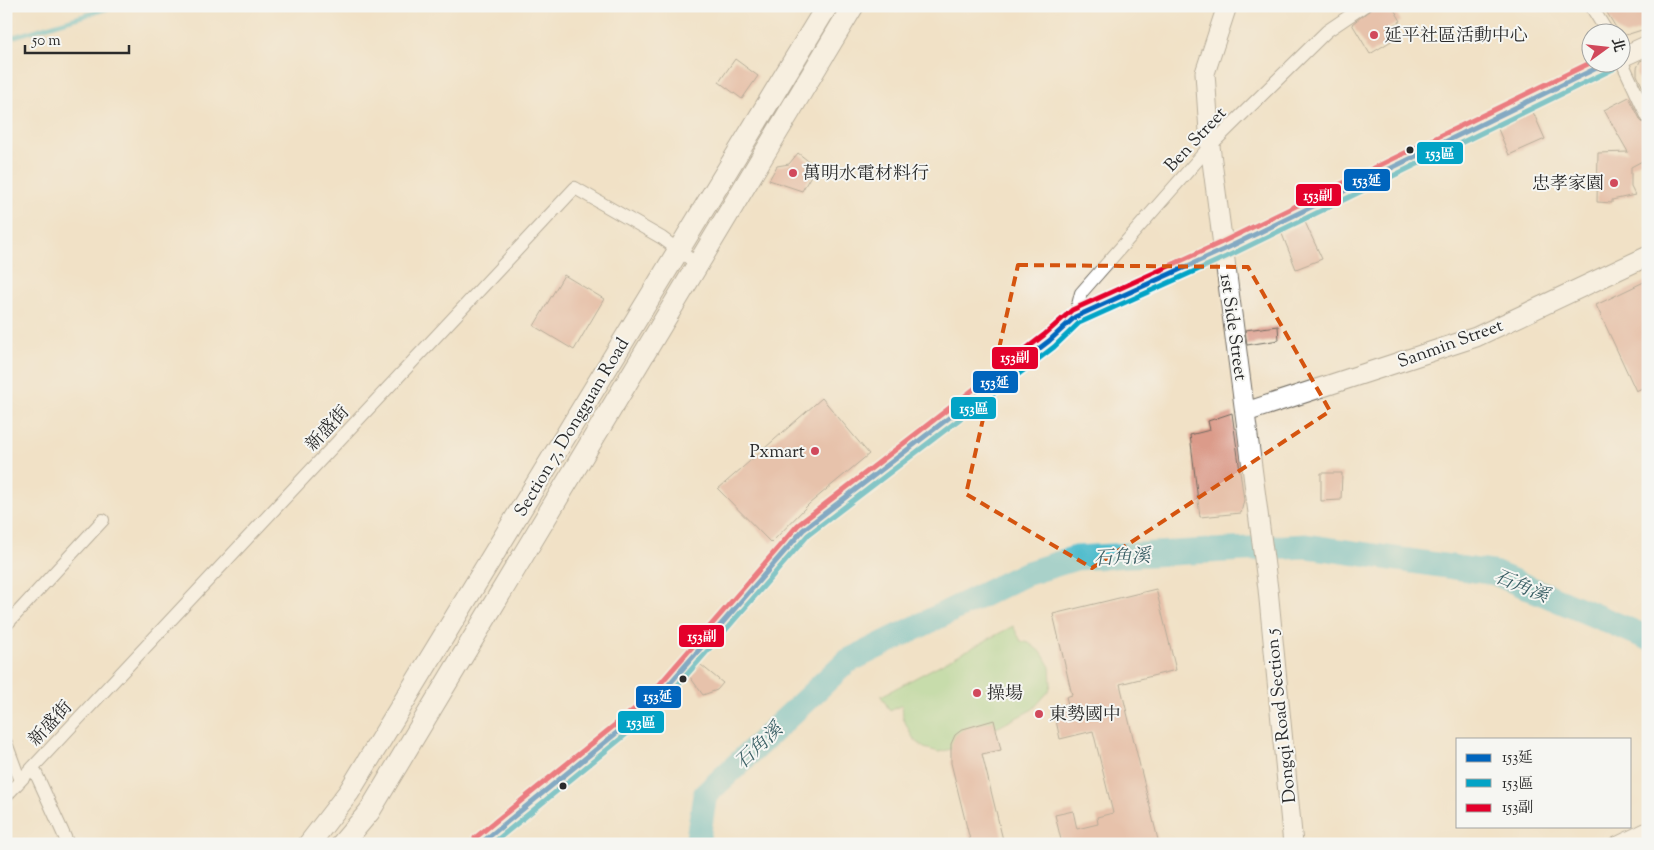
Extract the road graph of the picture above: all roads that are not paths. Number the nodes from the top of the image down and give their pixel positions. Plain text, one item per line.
1 (827, 6) edge
2 (853, 6) edge
3 (1227, 6) edge
4 (1364, 6) edge
5 (1591, 6) edge
6 (1601, 22) edge
7 (1648, 45) edge
8 (1632, 52) edge
9 (1589, 72) edge
10 (1627, 72) edge
11 (1648, 118) edge
12 (1210, 146) junction
13 (1223, 250) junction
14 (679, 251) junction
15 (1648, 256) edge
16 (697, 264) junction
17 (1075, 317) junction
18 (1246, 412) junction
19 (1256, 502) joint
20 (103, 520) dead end
21 (6, 625) edge
22 (6, 743) edge
23 (33, 768) junction
24 (20, 782) junction
25 (6, 796) edge
26 (1648, 828) edge
27 (68, 844) edge
28 (309, 844) edge
29 (342, 844) edge
30 (480, 844) edge
31 (1294, 844) edge
32 (1615, 844) edge

1 - 14 main road, Section 7, Dongguan Road
2 - 16 main road, Section 7, Dongguan Road
3 - 12 street, 1st Side Street
4 - 12 street, Ben Street
5 - 6 street
7 - 8 street
9 - 13 street
10 - 11 street
12 - 13 street, 1st Side Street
12 - 17 street, Ben Street
13 - 17 street
13 - 18 street, 1st Side Street
14 - 16 street, 新盛街
14 - 23 street, 新盛街
14 - 28 main road, Section 7, Dongguan Road
15 - 18 street, Sanmin Street
16 - 29 main road, Section 7, Dongguan Road
17 - 30 street
18 - 19 street, 1st Side Street
19 - 31 street, Dongqi Road Section 5
20 - 21 street
22 - 24 street
23 - 24 street, 新盛街
23 - 27 street
24 - 25 street, 新盛街
26 - 32 street

